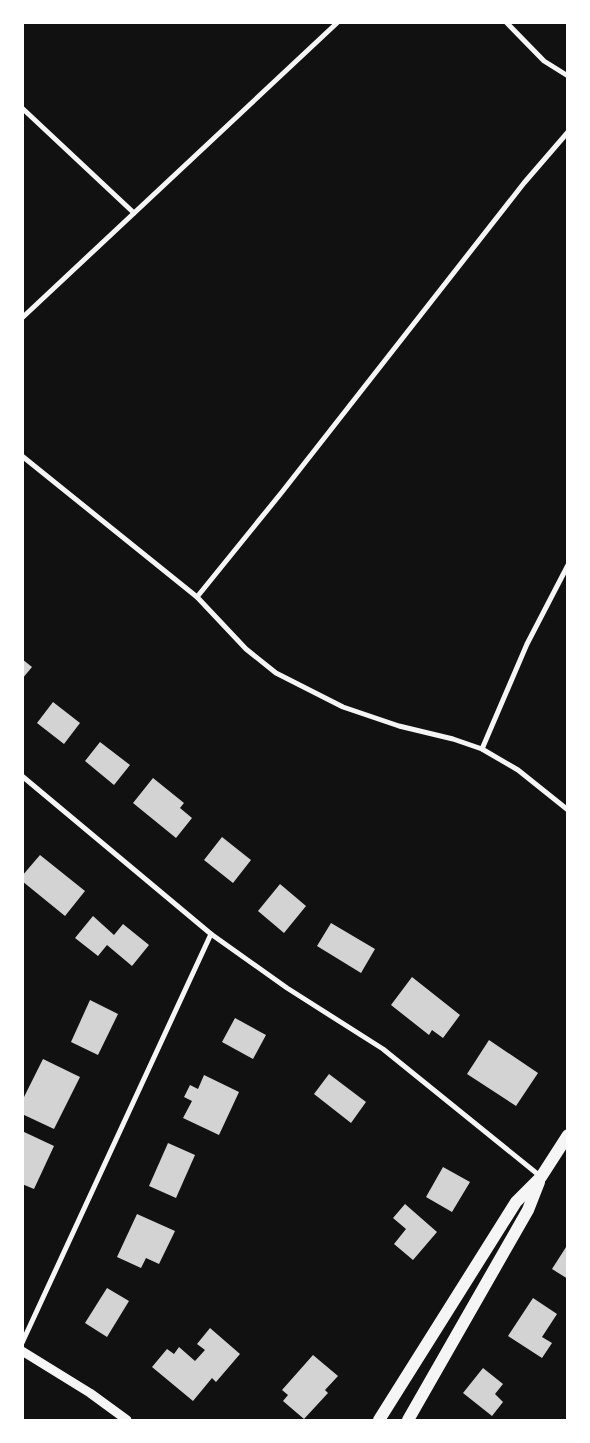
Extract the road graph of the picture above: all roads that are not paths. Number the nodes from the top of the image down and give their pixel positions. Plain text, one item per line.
1 (338, 22) edge
2 (506, 22) edge
3 (568, 76) edge
4 (22, 108) edge
5 (568, 132) edge
6 (134, 213) junction
7 (22, 318) edge
8 (22, 456) edge
9 (568, 565) edge
10 (197, 597) junction
11 (482, 749) junction
12 (22, 776) edge
13 (568, 810) edge
14 (211, 934) junction
15 (568, 1135) edge
16 (540, 1177) junction
17 (22, 1343) edge
18 (22, 1351) edge
19 (127, 1420) edge
20 (379, 1420) edge
21 (408, 1420) edge

1 - 6 street
2 - 3 street
4 - 6 street
5 - 10 street
6 - 7 street
8 - 10 street
9 - 11 street
10 - 11 street
11 - 13 street
12 - 14 street
14 - 16 street
14 - 17 street
15 - 16 main road
16 - 20 main road
16 - 21 main road
18 - 19 street

